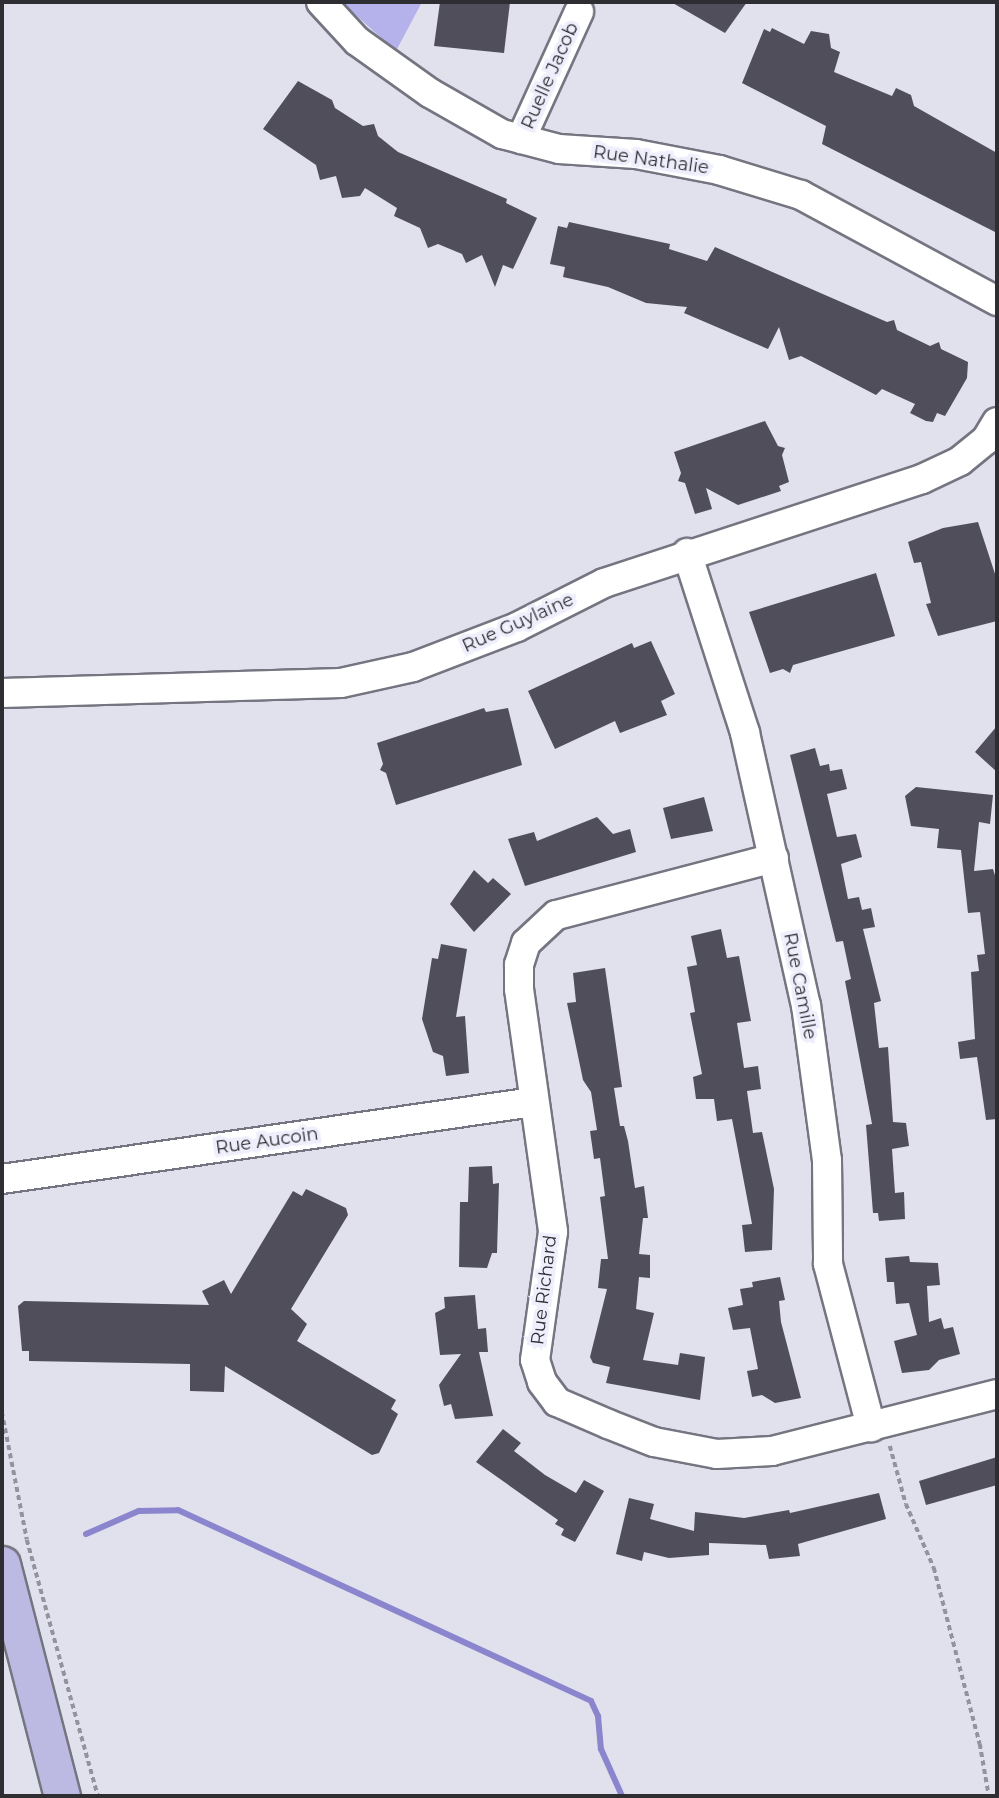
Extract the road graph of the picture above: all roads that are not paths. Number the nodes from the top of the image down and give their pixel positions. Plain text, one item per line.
1 (321, 2) edge
2 (579, 12) dead end
3 (521, 139) junction
4 (997, 301) edge
5 (997, 422) edge
6 (687, 553) junction
7 (2, 693) edge
8 (774, 858) junction
9 (533, 1102) junction
10 (2, 1179) edge
11 (997, 1394) edge
12 (877, 1425) junction
13 (2, 1564) edge
14 (62, 1796) edge

1 - 3 street, Rue Nathalie
2 - 3 street, Ruelle Jacob
3 - 4 street, Rue Nathalie
5 - 6 street, Rue Guylaine
6 - 7 street, Rue Guylaine
6 - 8 street, Rue Camille
8 - 9 street, Rue Richard
8 - 12 street, Rue Camille
9 - 10 street, Rue Aucoin
9 - 12 street, Rue Richard
11 - 12 street, Rue Richard
13 - 14 main road

